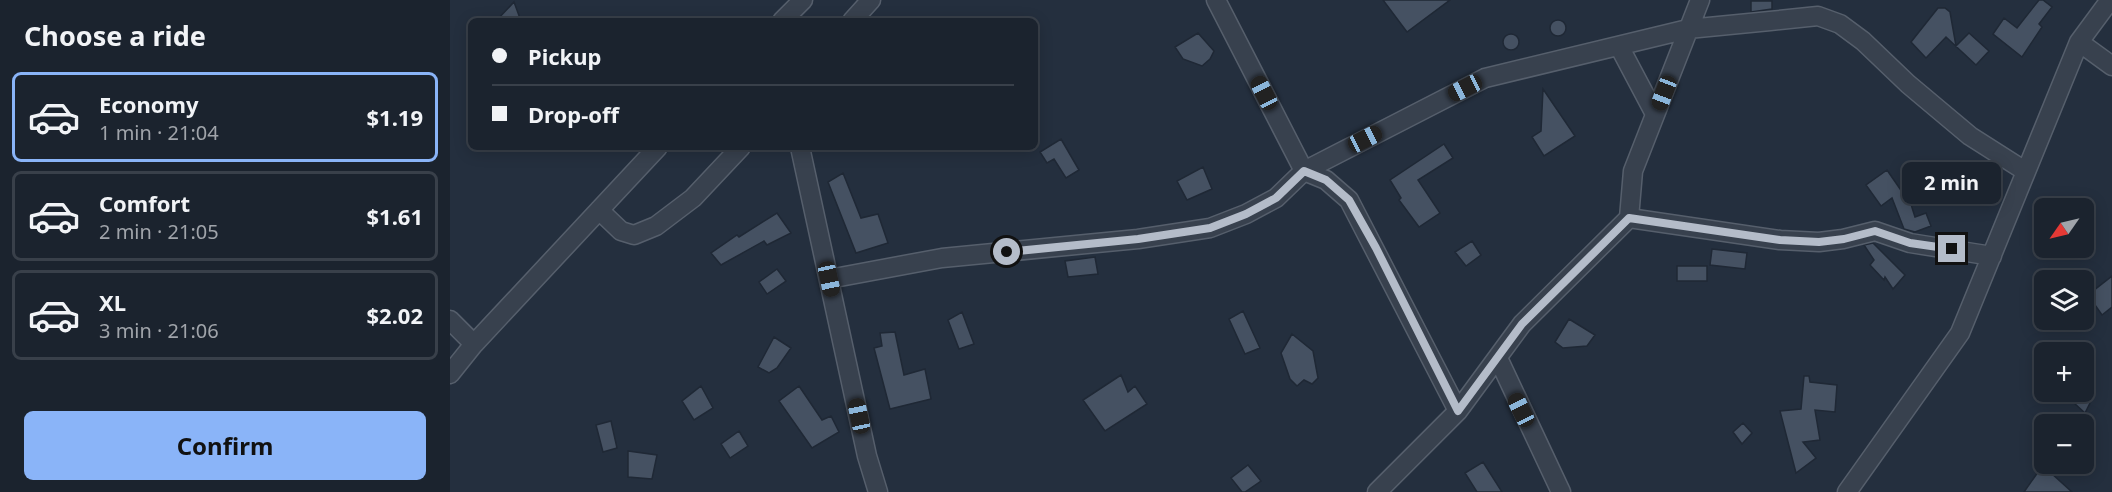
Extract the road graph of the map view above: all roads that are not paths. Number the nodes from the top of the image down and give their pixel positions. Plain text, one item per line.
1 (803, 0) edge
2 (871, 0) edge
3 (1216, 0) edge
4 (1700, 0) edge
5 (2109, 0) edge
6 (785, 18) edge
7 (855, 18) edge
8 (1688, 29) junction
9 (2079, 42) junction
10 (1619, 46) junction
11 (2112, 66) edge
12 (1655, 114) junction
13 (655, 150) edge
14 (738, 150) edge
15 (802, 150) edge
16 (1304, 171) junction
17 (2025, 171) junction
18 (599, 210) junction
19 (1629, 218) junction
20 (1992, 256) junction
21 (829, 279) junction
22 (450, 320) edge
23 (474, 344) junction
24 (1498, 358) junction
25 (450, 374) edge
26 (1458, 411) junction
27 (878, 492) edge
28 (1377, 492) edge
29 (1561, 492) edge
30 (1847, 492) edge

1 - 6 street
2 - 7 street
3 - 16 street
4 - 8 street
5 - 9 street
8 - 10 street
8 - 12 street
8 - 17 street
9 - 11 street
9 - 17 street
10 - 12 street
10 - 16 street
12 - 19 street
13 - 18 street
14 - 18 street
15 - 21 street
16 - 21 street
16 - 26 street
17 - 20 street
18 - 23 street
19 - 20 street
19 - 24 street
20 - 30 street
21 - 27 street
22 - 23 street
23 - 25 street
24 - 26 street
24 - 29 street
26 - 28 street

